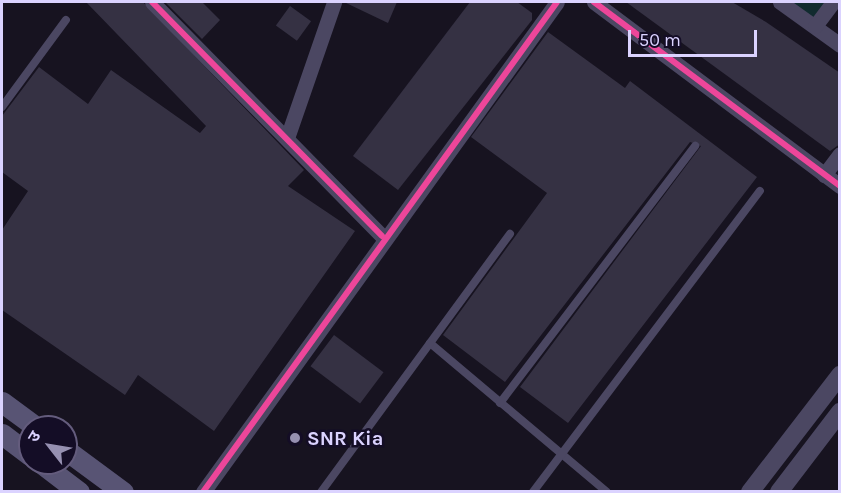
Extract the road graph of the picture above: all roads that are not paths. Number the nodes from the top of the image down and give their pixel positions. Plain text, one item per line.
1 (152, 2) edge
2 (334, 2) edge
3 (556, 2) edge
4 (594, 2) edge
5 (780, 2) edge
6 (833, 2) edge
7 (66, 20) dead end
8 (815, 26) junction
9 (840, 45) edge
10 (2, 107) edge
11 (286, 138) junction
12 (695, 146) dead end
13 (840, 154) edge
14 (824, 174) junction
15 (840, 186) edge
16 (759, 191) dead end
17 (510, 234) dead end
18 (382, 236) junction
19 (430, 343) junction
20 (840, 375) edge
21 (2, 402) edge
22 (500, 403) junction
23 (840, 412) edge
24 (20, 415) edge
25 (2, 434) edge
26 (18, 446) edge
27 (563, 451) junction
28 (78, 459) edge
29 (57, 475) edge
30 (79, 492) edge
31 (123, 492) edge
32 (203, 492) edge
33 (321, 492) edge
34 (533, 492) edge
35 (608, 492) edge
36 (750, 492) edge
37 (780, 492) edge

1 - 11 street
2 - 11 street
3 - 18 street
4 - 14 street
5 - 8 street
6 - 8 street
7 - 10 lane
8 - 9 street
11 - 18 street
12 - 22 lane
13 - 14 street
14 - 15 street
16 - 27 lane
17 - 19 lane
18 - 32 street
19 - 22 lane
19 - 33 lane
20 - 36 street
21 - 24 main road
22 - 27 lane
23 - 37 street
25 - 26 main road
27 - 34 lane
27 - 35 lane
28 - 31 main road
29 - 30 main road

